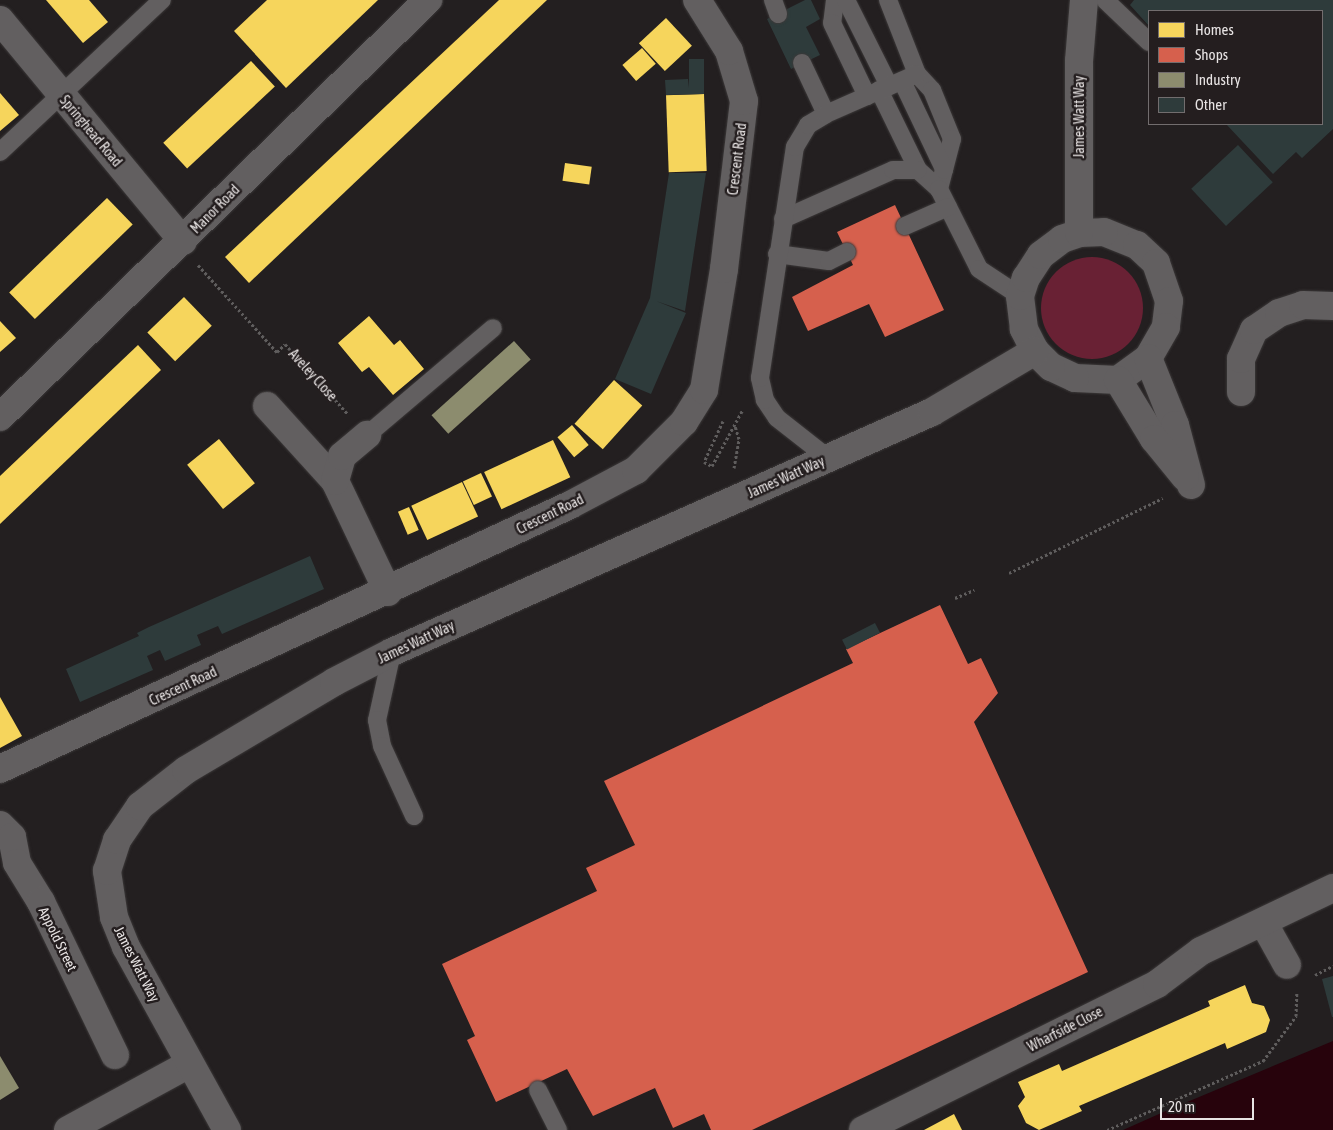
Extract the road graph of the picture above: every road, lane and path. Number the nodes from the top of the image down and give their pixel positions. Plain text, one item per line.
1 (162, 0) edge
2 (428, 0) edge
3 (697, 0) edge
4 (835, 0) edge
5 (846, 0) edge
6 (888, 0) edge
7 (1084, 0) edge
8 (1105, 0) edge
9 (0, 20) edge
10 (1148, 41) edge
11 (802, 64) dead end
12 (891, 85) junction
13 (60, 94) junction
14 (826, 114) junction
15 (0, 152) edge
16 (918, 170) junction
17 (939, 189) junction
18 (948, 207) junction
19 (783, 219) junction
20 (905, 226) dead end
21 (1079, 234) junction
22 (183, 241) junction
23 (847, 252) dead end
24 (777, 254) junction
25 (1020, 296) junction
26 (1333, 306) edge
27 (493, 328) dead end
28 (1035, 352) junction
29 (1148, 358) junction
30 (760, 378) junction
31 (1118, 380) junction
32 (1241, 392) dead end
33 (267, 406) dead end
34 (726, 413) dead end
35 (0, 417) edge
36 (735, 425) junction
37 (367, 435) junction
38 (828, 458) junction
39 (733, 476) dead end
40 (335, 481) junction
41 (1168, 496) dead end
42 (1009, 573) dead end
43 (974, 590) dead end
44 (388, 592) junction
45 (955, 598) dead end
46 (392, 652) junction
47 (0, 769) edge
48 (414, 816) dead end
49 (0, 825) edge
50 (1333, 888) edge
51 (1263, 922) junction
52 (1292, 974) joint
53 (116, 1055) dead end
54 (189, 1064) junction
55 (538, 1090) dead end
56 (68, 1130) edge
57 (227, 1130) edge
58 (558, 1130) edge
59 (863, 1130) edge
60 (1107, 1130) edge

1 - 13 lane
2 - 22 street, Manor Road
3 - 44 street, Crescent Road
4 - 12 lane
5 - 12 lane
6 - 12 lane
7 - 21 street, James Watt Way
8 - 10 lane
9 - 13 street, Springhead Road
11 - 14 lane
12 - 14 lane
12 - 16 lane
12 - 17 lane
13 - 15 lane
13 - 22 street, Springhead Road
14 - 19 lane
16 - 17 lane
16 - 19 lane
17 - 18 lane
18 - 20 lane
18 - 25 lane
19 - 24 lane
21 - 25 street
21 - 29 street
22 - 35 street, Manor Road
22 - 37 path, Aveley Close
23 - 24 lane
24 - 30 lane
25 - 28 street
26 - 32 street
27 - 37 lane
28 - 31 street
28 - 38 street, James Watt Way
29 - 31 street
29 - 31 street
30 - 36 path
30 - 38 lane
33 - 40 street
34 - 36 path
36 - 39 path
37 - 40 street
38 - 46 street, James Watt Way
40 - 44 street
41 - 42 path
43 - 45 path
44 - 47 street, Crescent Road
46 - 48 lane
46 - 54 street, James Watt Way
49 - 53 street, Appold Street
50 - 51 street, Wharfside Close
51 - 52 street
51 - 59 street, Wharfside Close
52 - 60 path
54 - 56 street
54 - 57 street, James Watt Way
55 - 58 lane

